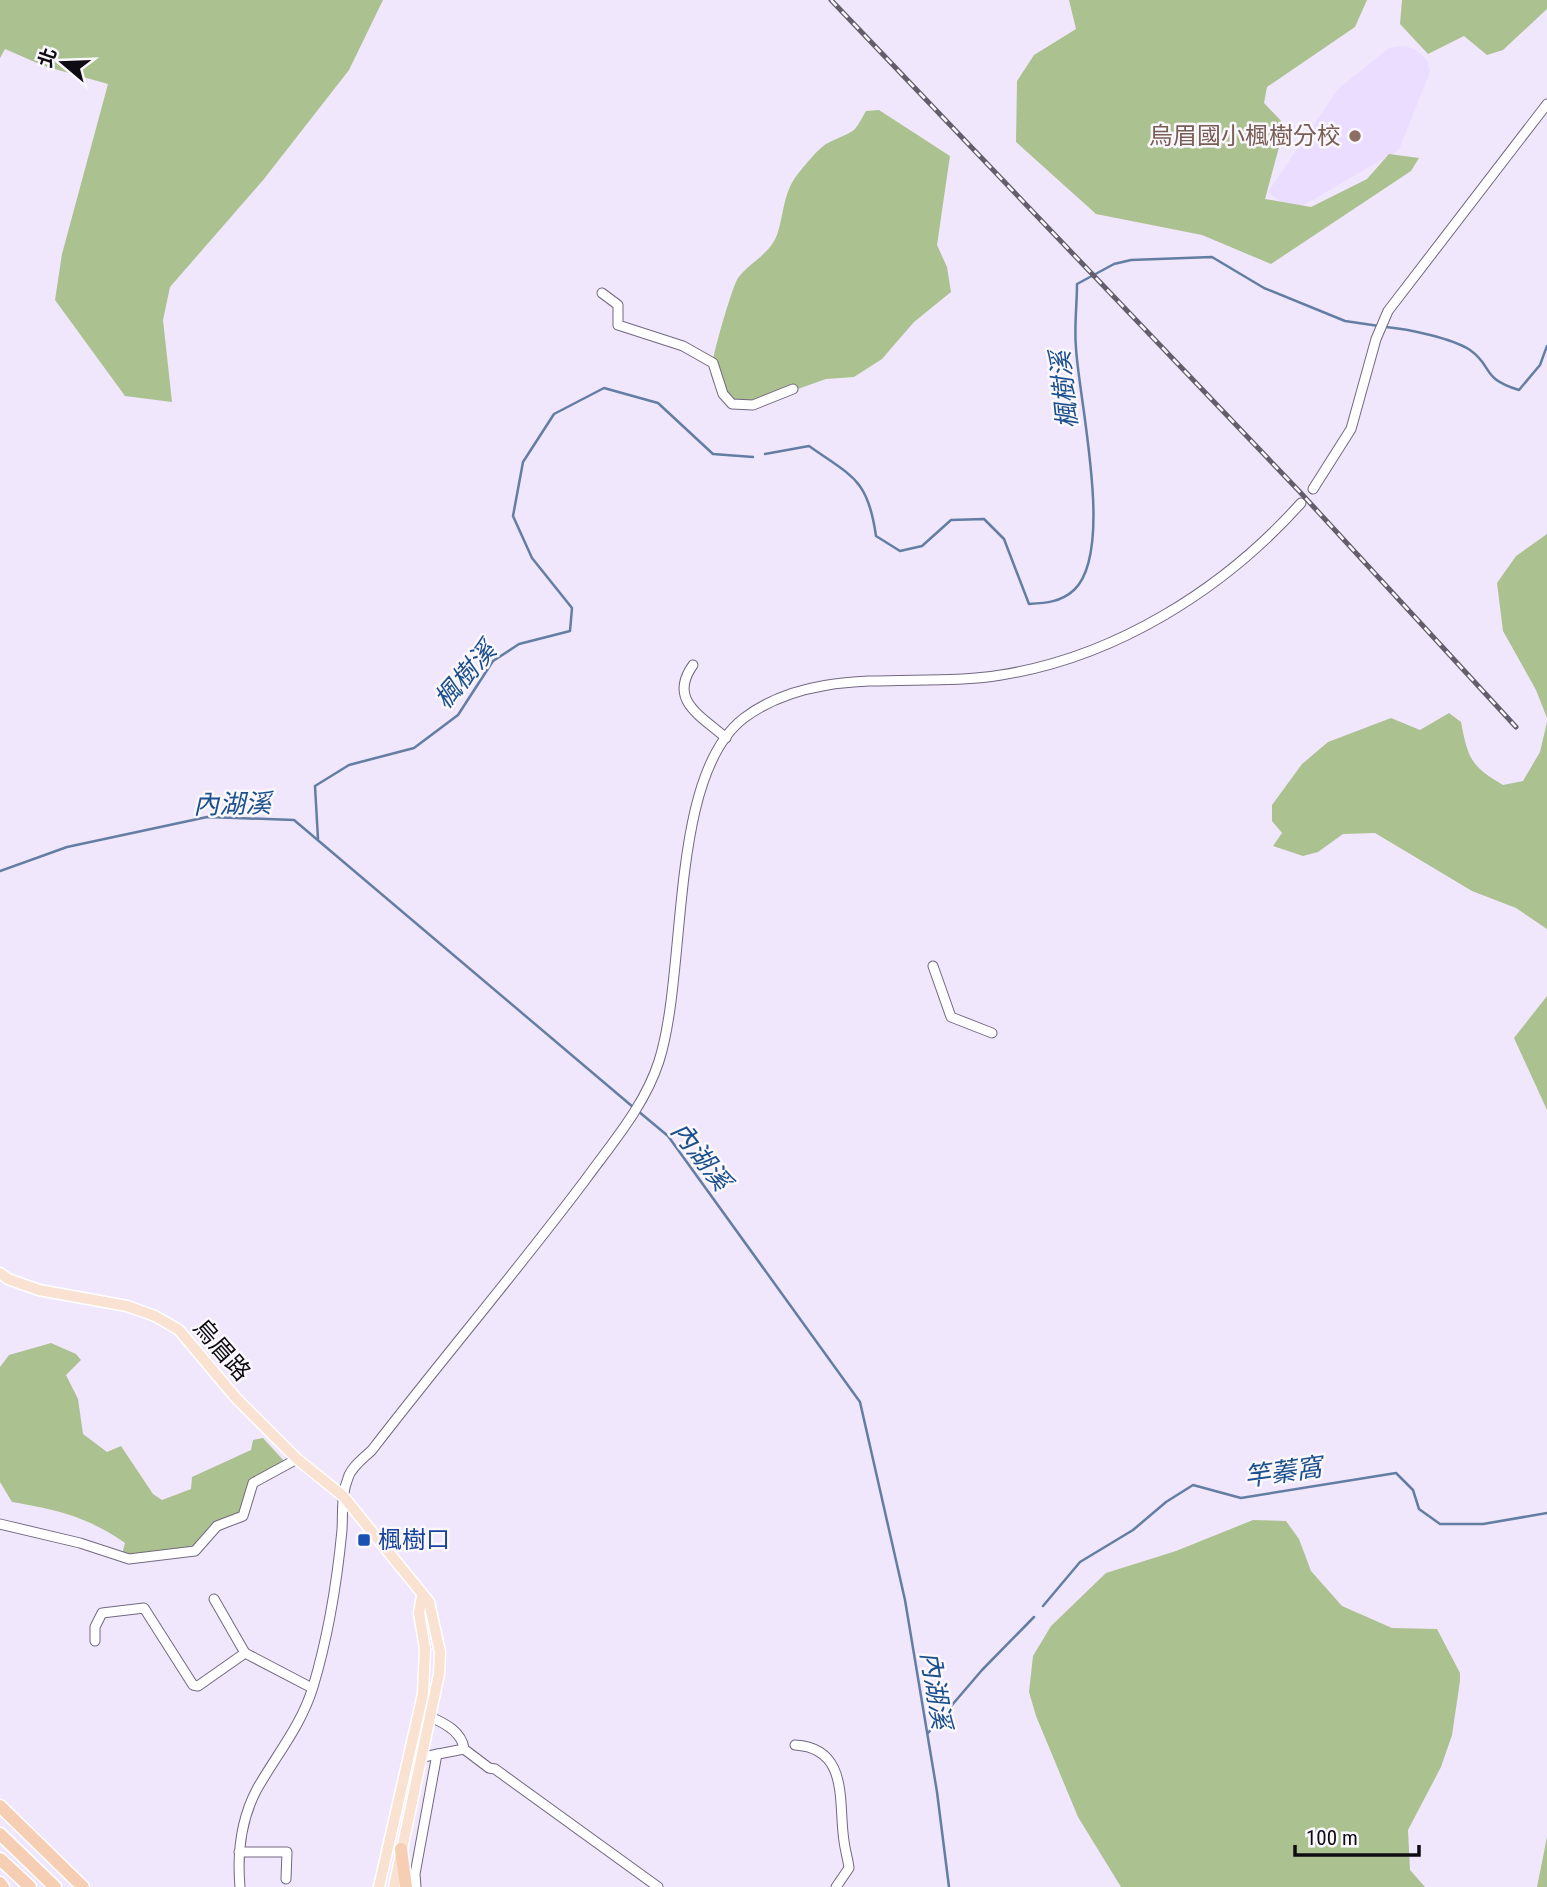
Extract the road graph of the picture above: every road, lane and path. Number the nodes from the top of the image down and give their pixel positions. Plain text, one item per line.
1 (1547, 104) edge
2 (602, 293) dead end
3 (793, 388) dead end
4 (1313, 489) dead end
5 (1301, 503) dead end
6 (693, 665) dead end
7 (726, 738) junction
8 (933, 966) dead end
9 (992, 1033) dead end
10 (0, 1273) edge
11 (297, 1459) junction
12 (343, 1496) junction
13 (0, 1524) edge
14 (422, 1597) junction
15 (214, 1599) dead end
16 (95, 1641) dead end
17 (245, 1653) junction
18 (313, 1689) junction
19 (430, 1717) junction
20 (795, 1745) dead end
21 (464, 1749) junction
22 (438, 1754) junction
23 (423, 1757) junction
24 (0, 1805) edge
25 (0, 1834) edge
26 (401, 1849) junction
27 (239, 1852) junction
28 (0, 1859) edge
29 (286, 1879) dead end
30 (30, 1887) edge
31 (55, 1887) edge
32 (83, 1887) edge
33 (240, 1887) edge
34 (379, 1887) edge
35 (394, 1887) edge
36 (406, 1887) edge
37 (416, 1887) edge
38 (658, 1887) edge
39 (836, 1887) edge

1 - 4 street
2 - 3 street
5 - 7 street
6 - 7 street
7 - 12 street
8 - 9 street
10 - 11 main road, 烏眉路
11 - 12 main road, 烏眉路
11 - 13 street
12 - 14 main road, 烏眉路
12 - 18 street
14 - 19 main road, 烏眉路
14 - 34 main road
15 - 17 street
16 - 17 street
17 - 18 street
18 - 27 street
19 - 21 street
19 - 23 main road, 烏眉路
20 - 39 street
21 - 22 street
21 - 38 street
22 - 23 street
22 - 37 street
23 - 26 main road, 烏眉路
24 - 32 highway
25 - 31 highway
26 - 35 main road, 烏眉路
26 - 36 highway
27 - 29 street
27 - 33 street
28 - 30 highway

